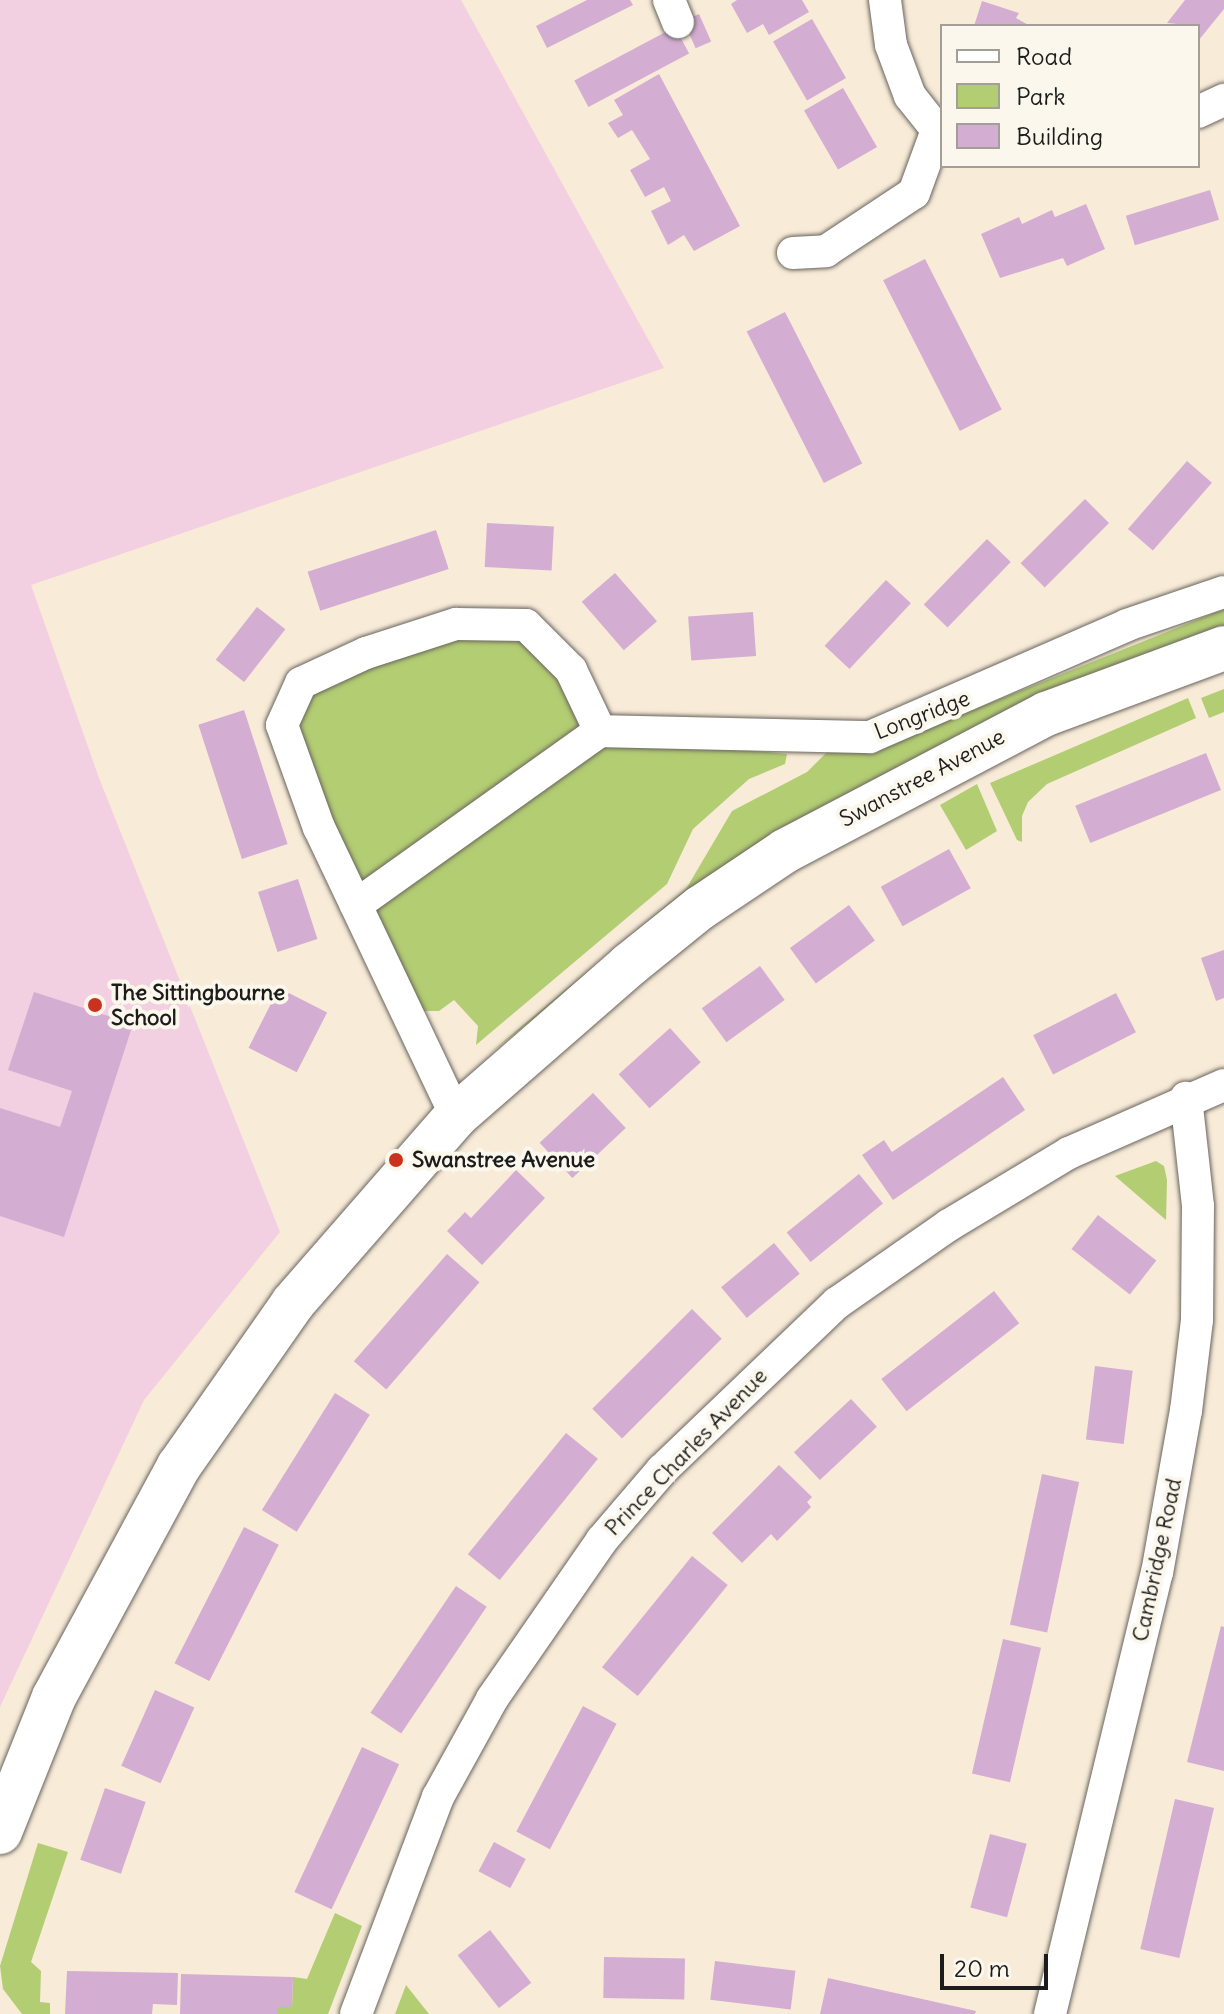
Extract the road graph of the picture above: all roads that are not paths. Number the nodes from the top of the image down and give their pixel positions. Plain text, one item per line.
1 (885, 0) edge
2 (1224, 100) edge
3 (1200, 111) edge
4 (940, 131) edge
5 (793, 253) dead end
6 (1224, 592) edge
7 (1224, 648) edge
8 (600, 731) junction
9 (356, 905) junction
10 (1224, 1085) edge
11 (1186, 1098) junction
12 (456, 1116) junction
13 (0, 1832) edge
14 (356, 2014) edge
15 (1050, 2014) edge

1 - 4 street
2 - 3 street
4 - 5 street
6 - 8 street, Longridge
7 - 12 street, Swanstree Avenue
8 - 9 street
8 - 9 street
9 - 12 street
10 - 11 street, Prince Charles Avenue
11 - 14 street, Prince Charles Avenue
11 - 15 street, Cambridge Road
12 - 13 street, Swanstree Avenue

